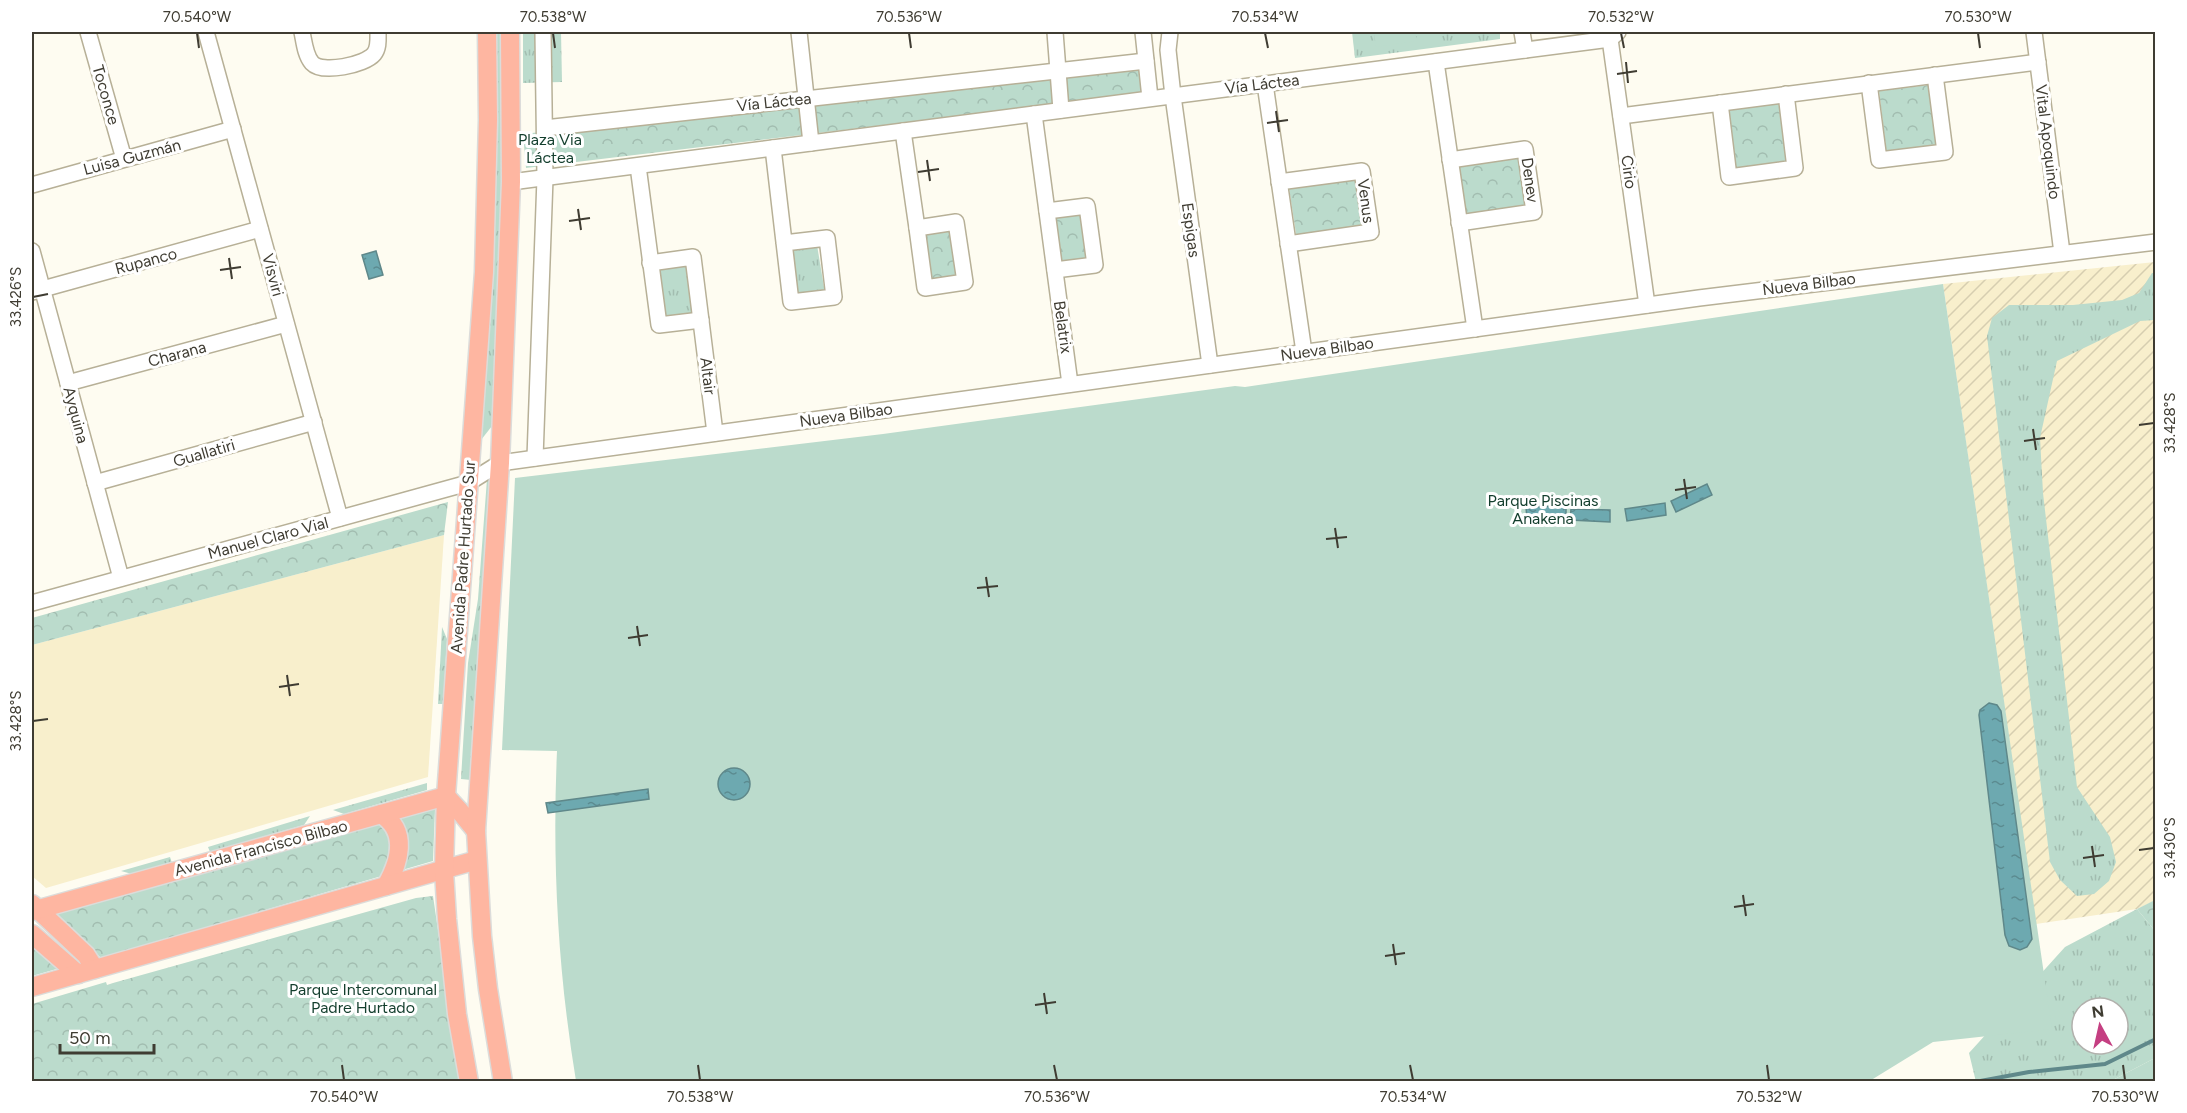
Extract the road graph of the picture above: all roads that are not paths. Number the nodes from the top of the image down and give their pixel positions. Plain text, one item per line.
1 (88, 32) edge
2 (206, 32) edge
3 (302, 32) edge
4 (378, 32) edge
5 (487, 32) edge
6 (510, 32) edge
7 (543, 32) edge
8 (799, 32) edge
9 (1055, 32) edge
10 (1143, 32) edge
11 (1170, 32) edge
12 (1522, 32) edge
13 (2034, 32) edge
14 (1614, 35) edge
15 (1525, 50) junction
16 (1146, 61) junction
17 (1436, 62) junction
18 (2038, 62) junction
19 (1058, 70) junction
20 (1935, 75) junction
21 (1869, 83) junction
22 (1265, 84) junction
23 (1786, 94) junction
24 (1173, 96) junction
25 (1150, 98) junction
26 (806, 99) junction
27 (1720, 103) junction
28 (1061, 110) junction
29 (1034, 114) junction
30 (1621, 116) junction
31 (545, 128) junction
32 (233, 129) junction
33 (903, 131) junction
34 (811, 143) junction
35 (773, 148) junction
36 (124, 159) junction
37 (1450, 160) junction
38 (638, 166) junction
39 (545, 178) junction
40 (511, 182) junction
41 (1280, 183) junction
42 (32, 185) edge
43 (1047, 211) junction
44 (1459, 223) junction
45 (917, 228) junction
46 (260, 229) junction
47 (2156, 242) edge
48 (784, 243) junction
49 (1288, 244) junction
50 (32, 251) edge
51 (2062, 253) junction
52 (650, 263) junction
53 (1055, 270) junction
54 (37, 291) edge
55 (1647, 305) junction
56 (701, 320) junction
57 (286, 324) junction
58 (1475, 328) junction
59 (1304, 352) junction
60 (1210, 365) junction
61 (68, 383) junction
62 (1071, 384) junction
63 (314, 422) junction
64 (716, 433) junction
65 (535, 458) junction
66 (500, 463) junction
67 (95, 483) junction
68 (468, 483) junction
69 (340, 518) junction
70 (121, 578) junction
71 (32, 603) edge
72 (446, 796) junction
73 (381, 814) junction
74 (476, 831) junction
75 (477, 860) junction
76 (444, 871) junction
77 (386, 886) junction
78 (34, 908) edge
79 (32, 934) edge
80 (87, 972) junction
81 (32, 987) edge
82 (469, 1082) edge
83 (503, 1082) edge

1 - 36 street, Toconce
2 - 32 street, Visviri
3 - 4 street
5 - 68 main road, Avenida Padre Hurtado Sur
6 - 40 main road, Avenida Padre Hurtado Sur
7 - 31 street
8 - 26 street
9 - 19 street
10 - 16 street
11 - 24 street, Espigas
12 - 15 street
13 - 18 street, Vital Apoquindo
14 - 15 street, Vía Láctea
14 - 30 street, Cirio
15 - 17 street, Vía Láctea
16 - 19 street, Vía Láctea
16 - 25 street
17 - 22 street, Vía Láctea
17 - 37 street
18 - 20 street
18 - 51 street, Vital Apoquindo
19 - 26 street, Vía Láctea
19 - 28 street
20 - 21 street
20 - 21 street
21 - 23 street
22 - 24 street, Vía Láctea
22 - 41 street
23 - 27 street
23 - 27 street
24 - 25 street, Vía Láctea
24 - 60 street, Espigas
25 - 28 street, Vía Láctea
26 - 31 street, Vía Láctea
26 - 34 street
27 - 30 street
28 - 29 street, Vía Láctea
29 - 33 street, Vía Láctea
29 - 43 street, Belatrix
30 - 55 street, Cirio
31 - 39 street
32 - 36 street, Luisa Guzmán
32 - 46 street, Visviri
33 - 34 street, Vía Láctea
33 - 45 street
34 - 35 street, Vía Láctea
35 - 38 street, Vía Láctea
35 - 48 street
36 - 42 street, Luisa Guzmán
37 - 44 street
37 - 44 street, Denev
38 - 39 street, Vía Láctea
38 - 52 street
39 - 40 street, Vía Láctea
39 - 65 street
40 - 66 main road, Avenida Padre Hurtado Sur
41 - 49 street
41 - 49 street, Venus
43 - 53 street, Belatrix
43 - 53 street
44 - 58 street
45 - 45 street
46 - 54 street, Rupanco
46 - 57 street, Visviri
47 - 51 street, Nueva Bilbao
48 - 48 street
49 - 59 street
50 - 54 street, Ayquina
51 - 55 street, Nueva Bilbao
52 - 56 street
52 - 56 street, Altair
53 - 62 street, Belatrix
54 - 61 street, Ayquina
55 - 58 street, Nueva Bilbao
56 - 64 street, Altair
57 - 61 street, Charana
57 - 63 street, Visviri
58 - 59 street, Nueva Bilbao
59 - 60 street, Nueva Bilbao
60 - 62 street, Nueva Bilbao
61 - 67 street, Ayquina
62 - 64 street, Nueva Bilbao
63 - 67 street, Guallatiri
63 - 69 street, Visviri
64 - 65 street, Nueva Bilbao
65 - 66 street, Nueva Bilbao
66 - 68 street, Manuel Claro Vial
66 - 74 main road, Avenida Padre Hurtado Sur
67 - 70 street, Ayquina
68 - 69 street, Manuel Claro Vial
68 - 72 main road, Avenida Padre Hurtado Sur
69 - 70 street, Manuel Claro Vial
70 - 71 street, Manuel Claro Vial
72 - 73 main road, Avenida Francisco Bilbao
72 - 74 main road
72 - 76 main road, Avenida Padre Hurtado Sur
73 - 77 main road
73 - 78 main road, Avenida Francisco Bilbao
74 - 75 main road, Avenida Padre Hurtado Sur
75 - 76 main road
75 - 83 main road, Avenida Padre Hurtado Sur
76 - 77 main road
76 - 82 main road, Avenida Padre Hurtado Sur
77 - 80 main road
78 - 80 main road
79 - 80 main road
80 - 81 main road

